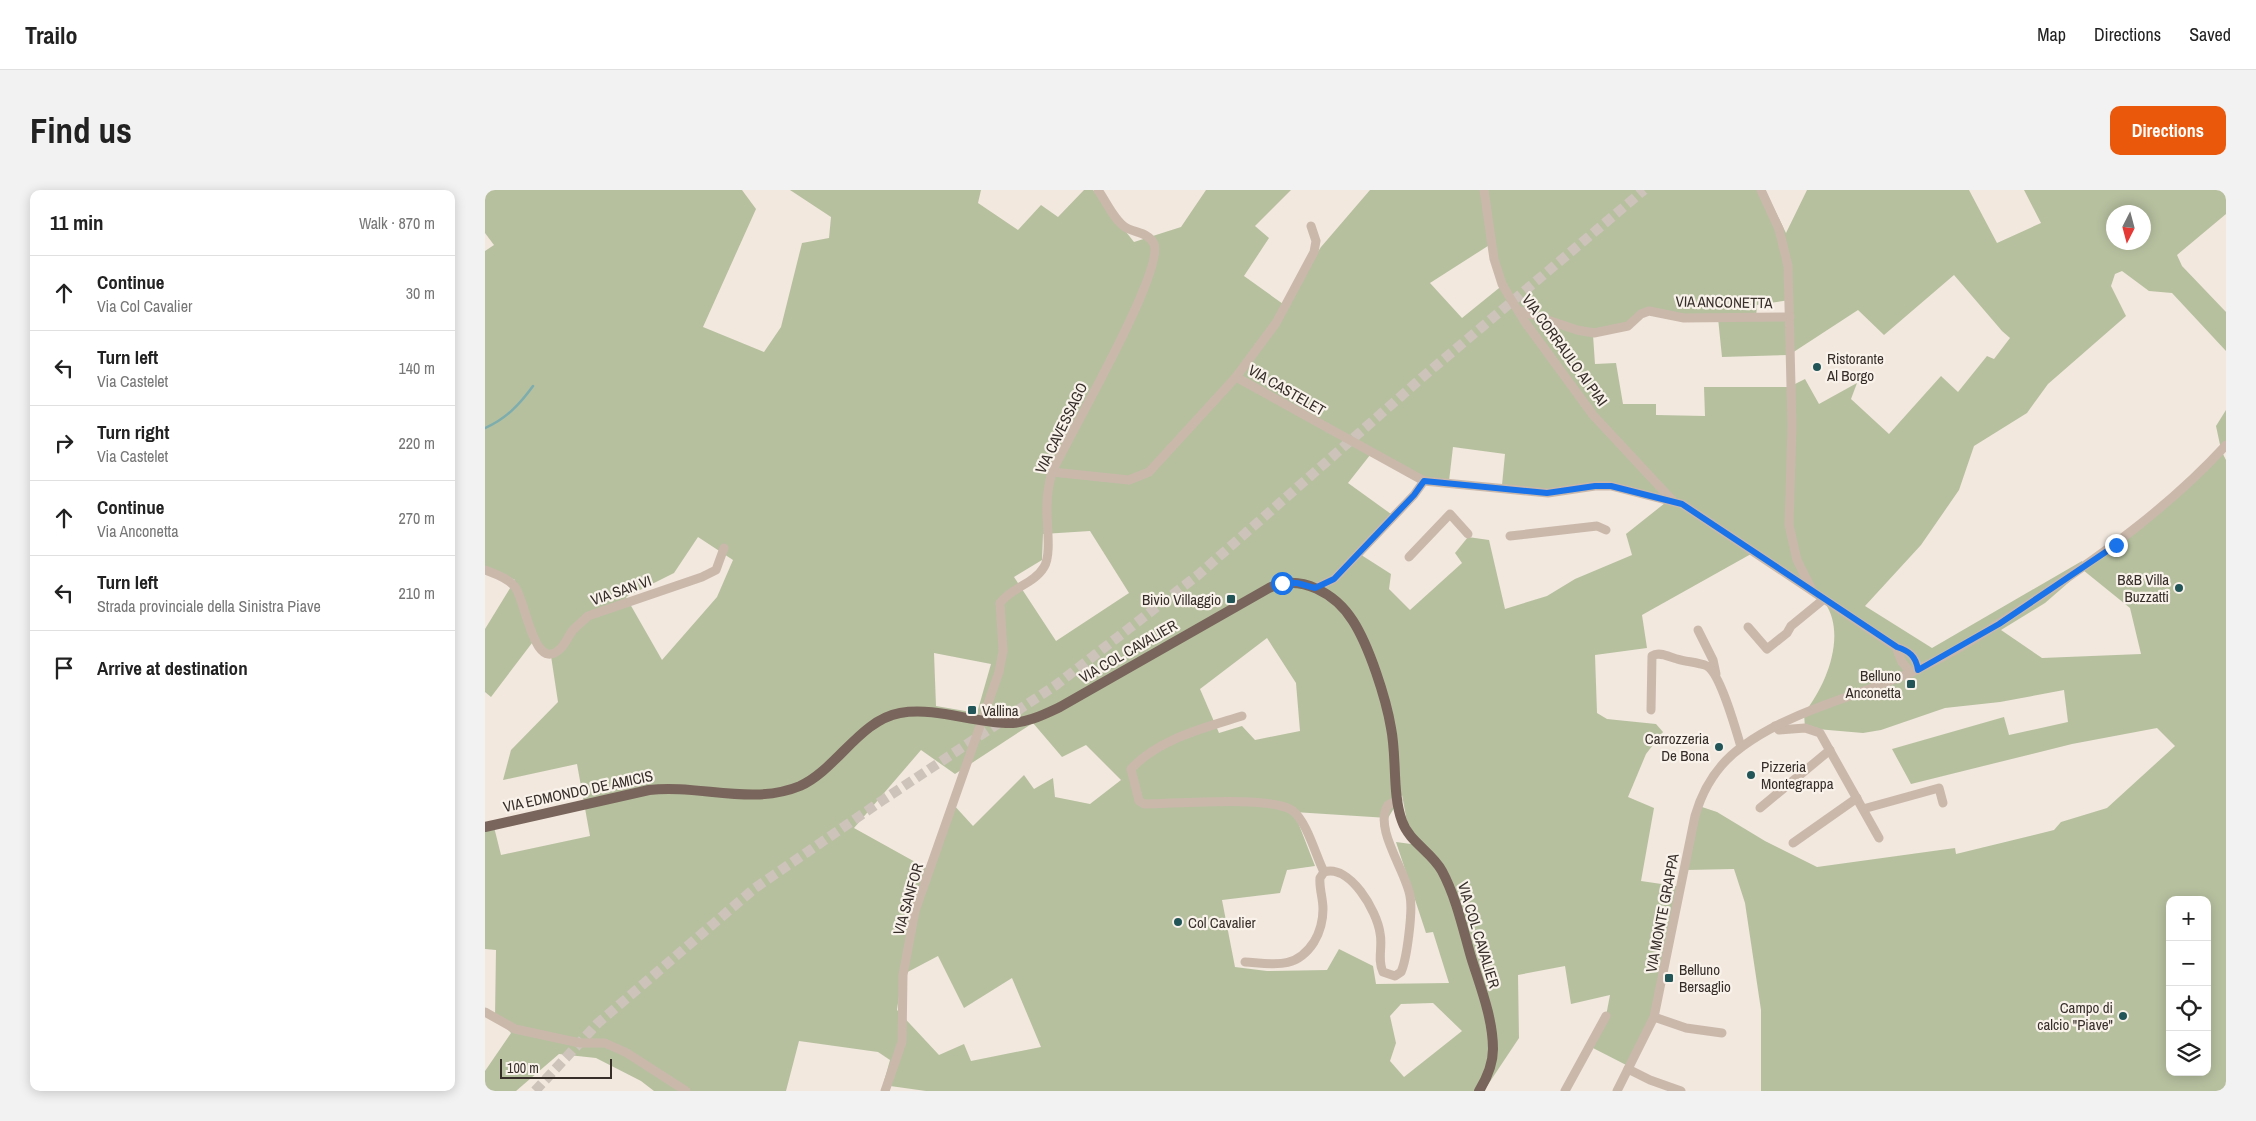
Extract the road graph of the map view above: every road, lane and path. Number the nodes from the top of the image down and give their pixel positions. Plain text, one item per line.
1 (1099, 190) edge
2 (1484, 190) edge
3 (1761, 190) edge
4 (1311, 226) dead end
5 (1518, 310) junction
6 (1790, 317) junction
7 (1236, 377) junction
8 (2226, 445) edge
9 (1052, 472) junction
10 (1424, 481) junction
11 (1673, 501) junction
12 (1606, 530) dead end
13 (1468, 534) dead end
14 (1510, 536) dead end
15 (724, 548) dead end
16 (1409, 557) dead end
17 (485, 570) edge
18 (1315, 588) junction
19 (1812, 591) junction
20 (1824, 599) junction
21 (1749, 627) dead end
22 (1697, 630) dead end
23 (1914, 671) junction
24 (1716, 674) junction
25 (1651, 710) dead end
26 (1242, 716) dead end
27 (981, 720) junction
28 (1775, 726) junction
29 (1741, 747) junction
30 (1830, 750) junction
31 (1857, 798) junction
32 (1398, 800) junction
33 (1943, 803) dead end
34 (1760, 808) dead end
35 (1863, 809) junction
36 (485, 827) edge
37 (1879, 838) dead end
38 (1793, 842) dead end
39 (1324, 872) junction
40 (1245, 962) dead end
41 (485, 1012) edge
42 (1606, 1016) dead end
43 (1654, 1017) junction
44 (1722, 1034) dead end
45 (1628, 1069) junction
46 (686, 1091) edge
47 (885, 1091) edge
48 (1479, 1091) edge
49 (1565, 1091) edge
50 (1617, 1091) edge
51 (1681, 1091) edge

1 - 9 street, VIA CAVESSAGO
2 - 5 street, VIA CORRAULO AI PIAI
3 - 6 street, VIA ANCONETTA
4 - 7 street, VIA CASTELET
5 - 6 street, VIA ANCONETTA
5 - 11 street, VIA CORRAULO AI PIAI
6 - 19 street, VIA ANCONETTA
7 - 9 street
7 - 10 street, VIA CASTELET
8 - 23 street, VIA MONTE GRAPPA
9 - 27 street, VIA CAVESSAGO
10 - 11 street, VIA CASTELET
10 - 18 street
11 - 19 street
12 - 14 street
13 - 16 street
15 - 17 street, VIA SAN VI
18 - 27 main road, VIA COL CAVALIER
18 - 32 main road, VIA COL CAVALIER
19 - 20 street
20 - 21 street
20 - 23 street
22 - 24 street
23 - 28 street, VIA MONTE GRAPPA
24 - 25 street
24 - 29 street
26 - 39 street
27 - 36 main road, VIA EDMONDO DE AMICIS
27 - 47 street, VIA SANFOR
28 - 29 street, VIA MONTE GRAPPA
28 - 30 street
29 - 43 street, VIA MONTE GRAPPA
30 - 31 street
30 - 34 street
31 - 35 street
31 - 38 street
32 - 39 street
32 - 48 main road, VIA COL CAVALIER
33 - 35 street
35 - 37 street
39 - 40 street
41 - 46 street
42 - 49 street
43 - 44 street
43 - 45 street, VIA MONTE GRAPPA
45 - 50 street, VIA MONTE GRAPPA
45 - 51 street

